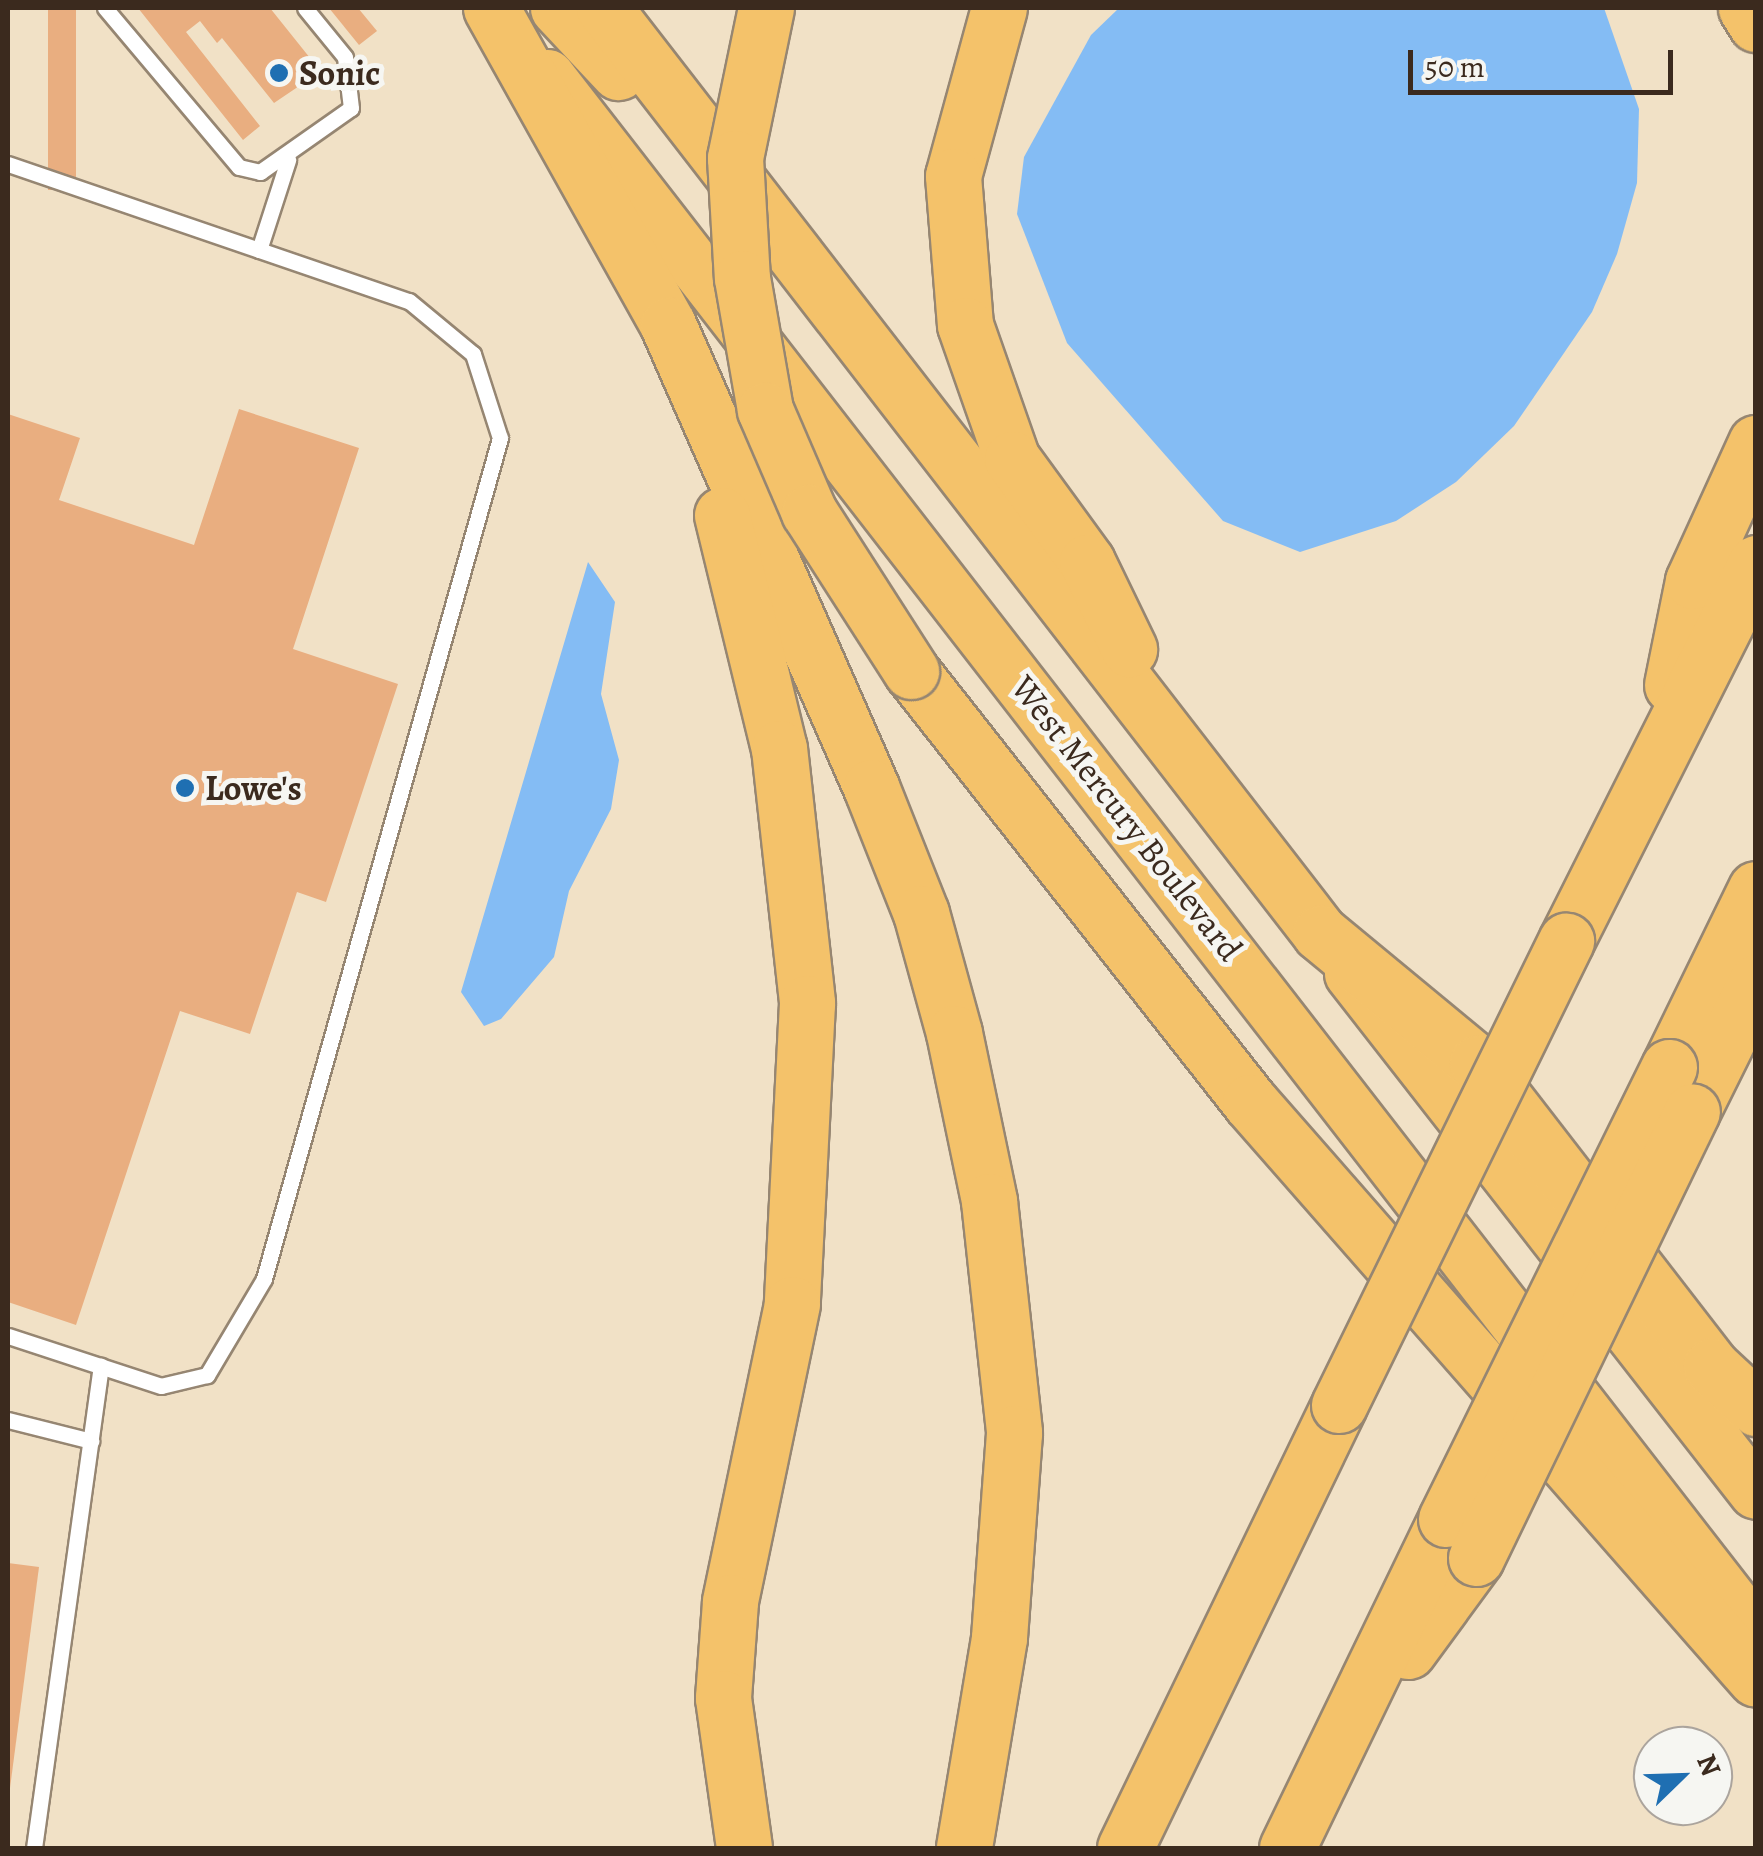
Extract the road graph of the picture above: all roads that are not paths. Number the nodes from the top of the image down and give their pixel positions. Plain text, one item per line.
1 (106, 8) edge
2 (305, 8) edge
3 (493, 8) edge
4 (558, 8) edge
5 (604, 8) edge
6 (766, 8) edge
7 (999, 8) edge
8 (1746, 8) edge
9 (1756, 24) edge
10 (702, 139) junction
11 (288, 160) junction
12 (8, 164) edge
13 (602, 218) junction
14 (259, 250) junction
15 (1756, 443) edge
16 (1756, 563) edge
17 (1179, 750) junction
18 (1660, 751) junction
19 (1756, 889) edge
20 (1320, 933) junction
21 (1756, 982) edge
22 (1681, 1089) junction
23 (8, 1336) edge
24 (101, 1366) junction
25 (1756, 1408) edge
26 (8, 1420) edge
27 (91, 1441) junction
28 (1756, 1494) edge
29 (1756, 1632) edge
30 (1756, 1679) edge
31 (34, 1848) edge
32 (744, 1848) edge
33 (964, 1848) edge
34 (1126, 1848) edge
35 (1286, 1848) edge

1 - 11 lane
2 - 11 lane
3 - 13 highway
3 - 29 main road, West Mercury Boulevard
4 - 10 highway
5 - 10 highway
6 - 30 highway, bridge
7 - 17 highway
8 - 9 highway
10 - 17 highway
11 - 14 lane
12 - 14 lane
13 - 32 highway
13 - 33 highway
14 - 24 lane
15 - 18 highway
16 - 18 highway
17 - 20 highway
18 - 34 highway, bridge
19 - 22 highway
20 - 25 highway
20 - 28 main road
21 - 22 highway
22 - 35 highway, bridge
23 - 24 lane
24 - 27 lane
26 - 27 lane
27 - 31 lane

